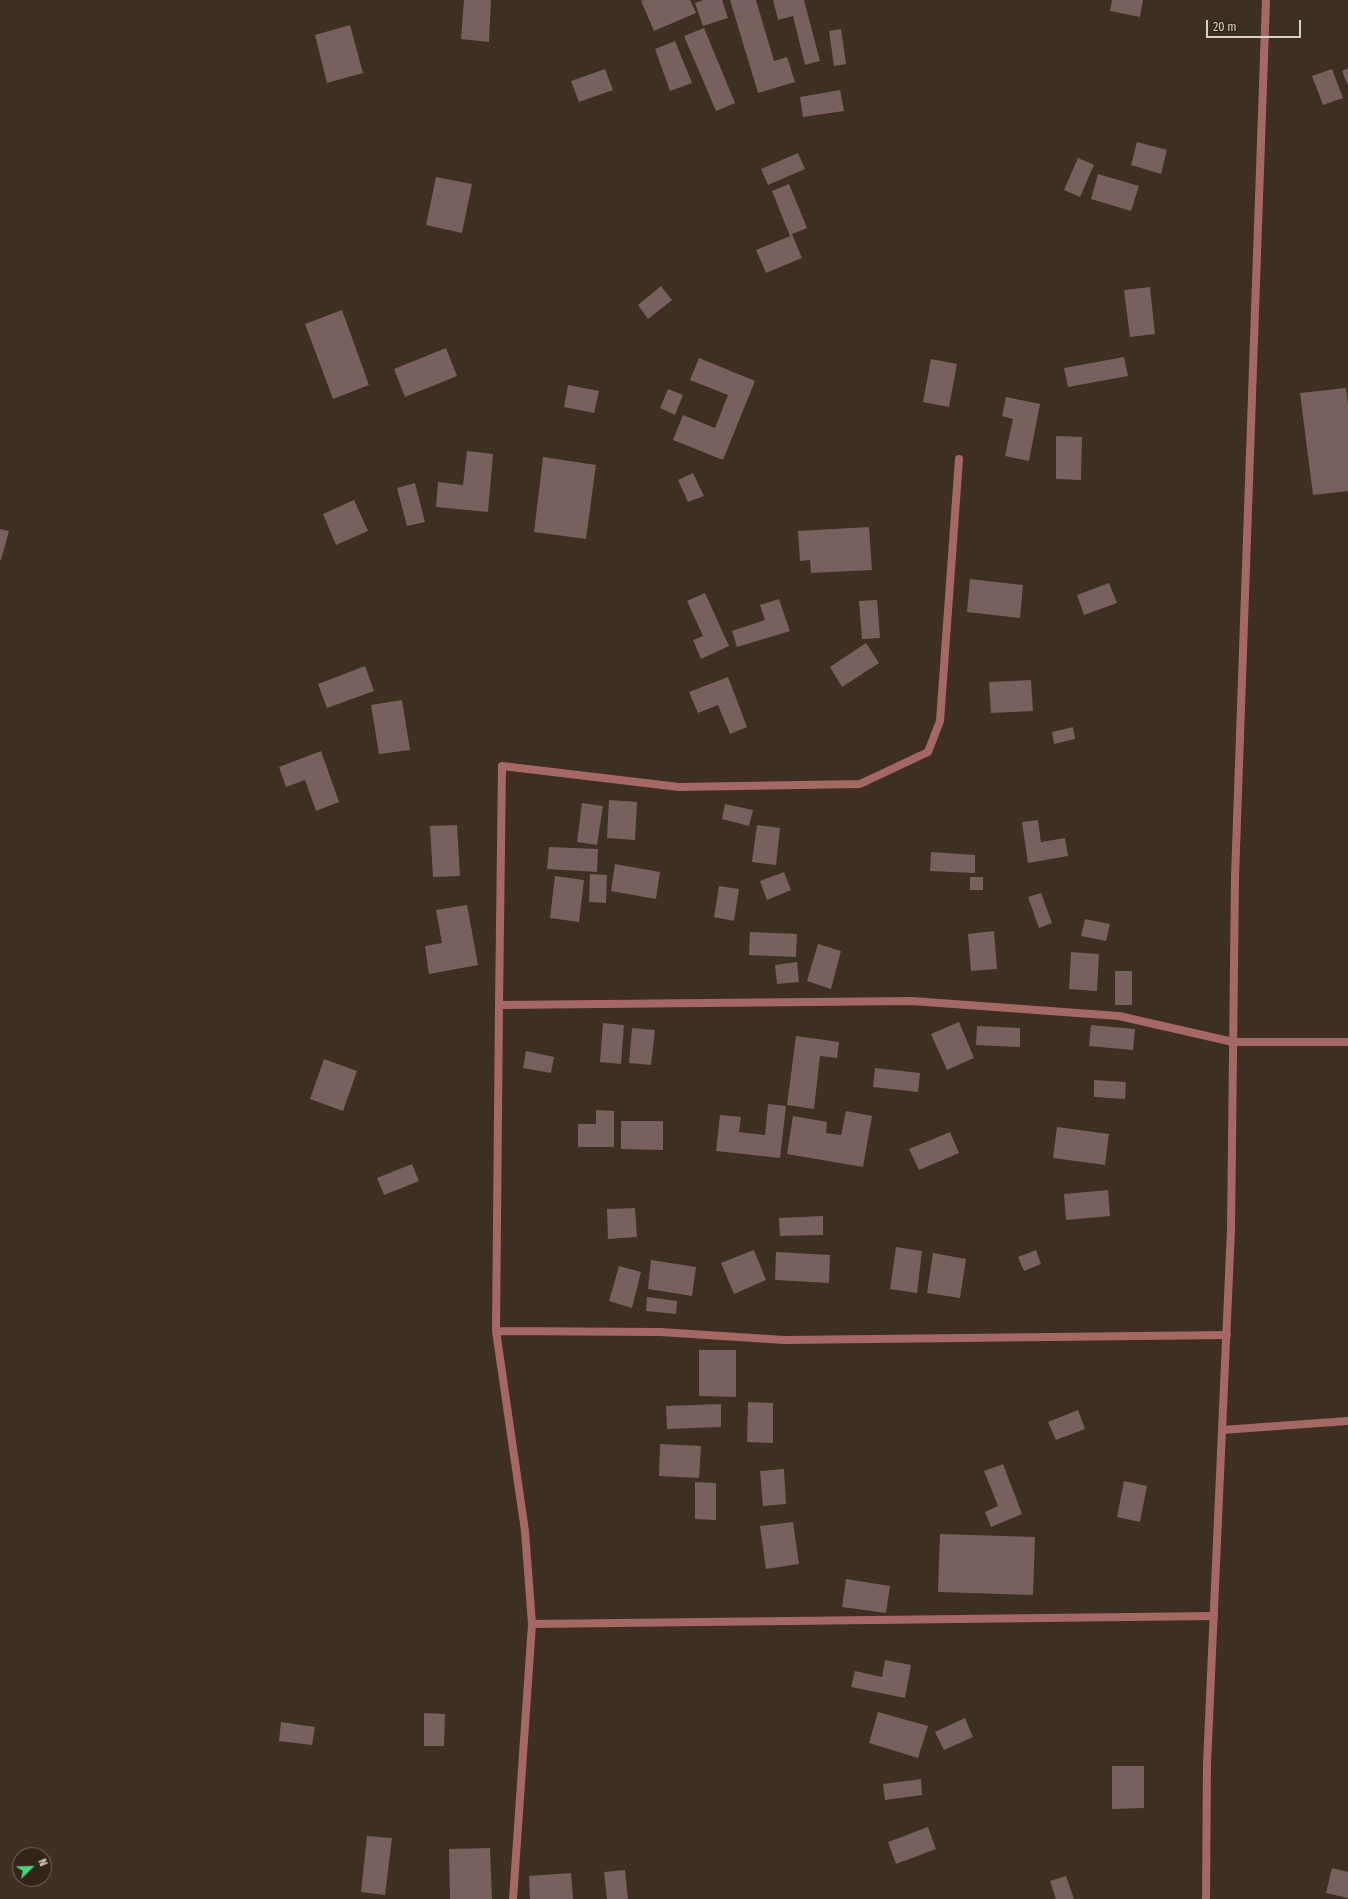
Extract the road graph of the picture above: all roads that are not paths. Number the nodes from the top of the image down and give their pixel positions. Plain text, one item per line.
1 (1266, 0) edge
2 (959, 459) dead end
3 (500, 1005) junction
4 (1233, 1042) junction
5 (1348, 1042) edge
6 (496, 1330) junction
7 (1226, 1335) junction
8 (1348, 1421) edge
9 (1222, 1430) junction
10 (1214, 1616) junction
11 (532, 1624) junction
12 (513, 1899) edge
13 (1206, 1899) edge

1 - 4 street
2 - 3 street
3 - 4 street
3 - 6 street
4 - 5 street
4 - 7 street
6 - 7 street
6 - 11 street
7 - 9 street
8 - 9 street
9 - 10 street
10 - 11 street
10 - 13 street
11 - 12 street

